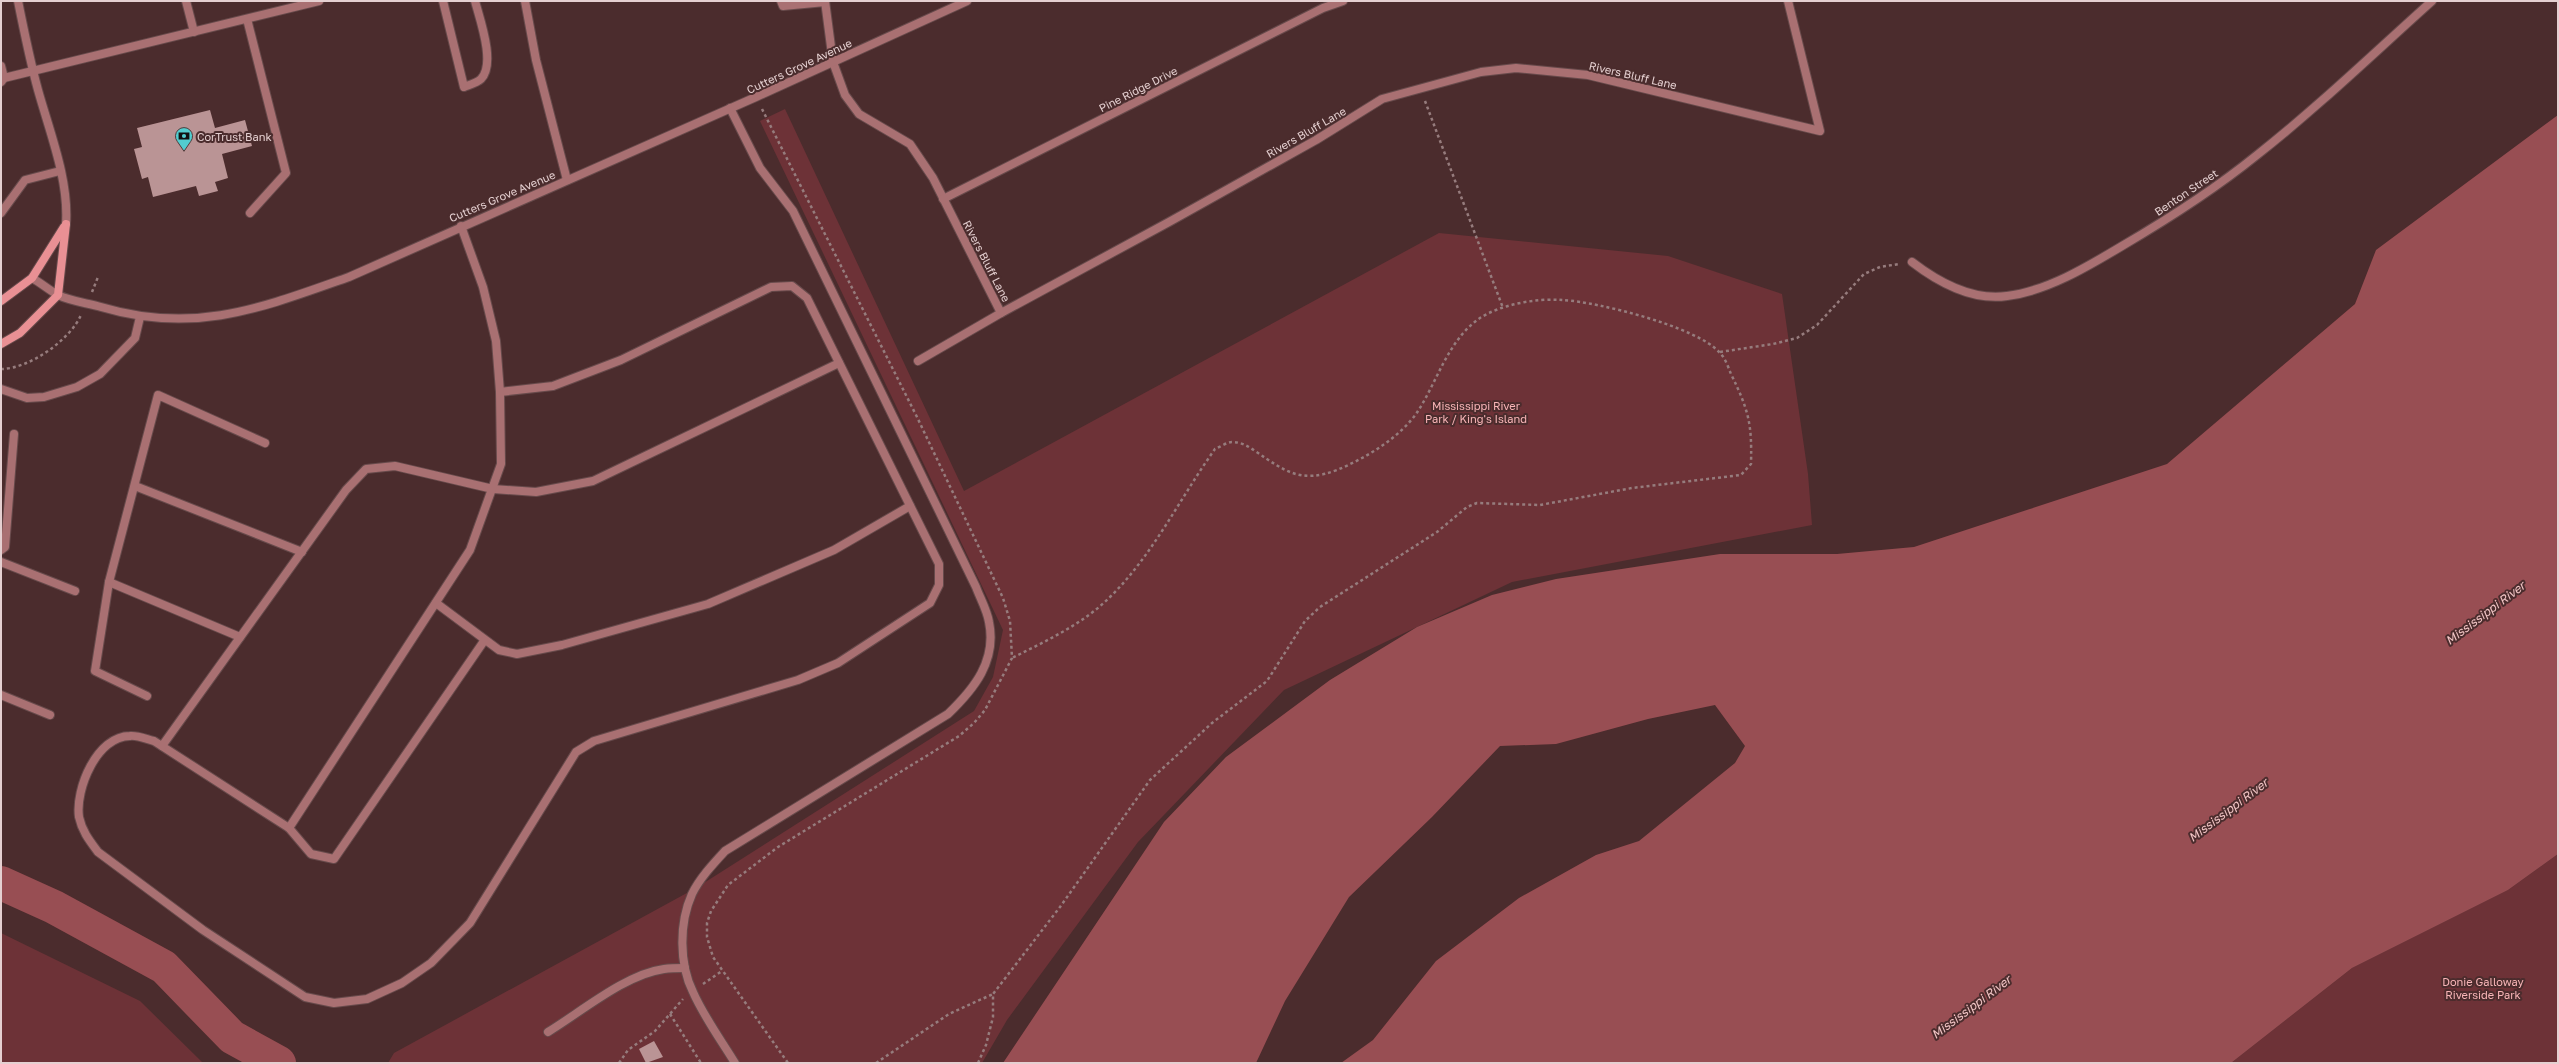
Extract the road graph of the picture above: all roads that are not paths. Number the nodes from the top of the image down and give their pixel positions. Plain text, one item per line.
1 (18, 1) edge
2 (186, 1) edge
3 (319, 1) edge
4 (443, 1) edge
5 (476, 1) edge
6 (525, 1) edge
7 (781, 1) edge
8 (967, 1) edge
9 (1343, 1) edge
10 (1788, 1) edge
11 (2432, 1) edge
12 (825, 2) edge
13 (247, 19) junction
14 (194, 32) junction
15 (833, 62) junction
16 (1, 66) edge
17 (33, 72) junction
18 (2, 80) edge
19 (730, 108) junction
20 (60, 171) junction
21 (567, 180) junction
22 (943, 199) junction
23 (1, 213) edge
24 (250, 213) dead end
25 (66, 224) junction
26 (461, 226) junction
27 (1912, 262) road end
28 (32, 278) junction
29 (58, 295) junction
30 (1, 301) edge
31 (1001, 313) junction
32 (140, 317) junction
33 (1, 344) edge
34 (918, 361) dead end
35 (838, 363) junction
36 (1, 389) edge
37 (500, 392) junction
38 (14, 434) dead end
39 (265, 443) dead end
40 (135, 486) junction
41 (493, 489) junction
42 (910, 506) junction
43 (1, 550) edge
44 (302, 552) junction
45 (1, 562) edge
46 (109, 582) junction
47 (75, 591) dead end
48 (436, 603) junction
49 (240, 637) junction
50 (484, 641) junction
51 (1, 695) edge
52 (147, 696) dead end
53 (50, 715) dead end
54 (162, 746) junction
55 (289, 828) junction
56 (685, 968) junction
57 (548, 1032) dead end
58 (735, 1063) edge

1 - 17 street
2 - 14 street
3 - 13 street
4 - 5 street
6 - 21 street
7 - 12 street
8 - 15 street, Cutters Grove Avenue
9 - 22 street, Pine Ridge Drive
10 - 31 street, Rivers Bluff Lane
11 - 27 street, Benton Street
12 - 15 street, Rivers Bluff Lane
13 - 14 street
13 - 24 street
14 - 17 street
15 - 19 street, Cutters Grove Avenue
15 - 22 street, Rivers Bluff Lane
16 - 18 street
17 - 18 street
17 - 20 street
19 - 21 street, Cutters Grove Avenue
19 - 56 street
20 - 23 street
20 - 25 street
21 - 26 street, Cutters Grove Avenue
22 - 31 street, Rivers Bluff Lane
25 - 28 main road
25 - 29 main road
26 - 32 street, Cutters Grove Avenue
26 - 37 street
28 - 29 street, Cutters Grove Avenue
28 - 30 main road
29 - 32 street, Cutters Grove Avenue
29 - 33 main road
31 - 34 street
32 - 36 street
35 - 37 street
35 - 41 street
35 - 42 street
37 - 41 street
38 - 43 street
39 - 40 street
40 - 44 street
40 - 46 street
41 - 44 street
41 - 48 street
42 - 50 street
42 - 54 street
44 - 49 street
45 - 47 street
46 - 49 street
46 - 52 street
48 - 50 street
48 - 55 street
49 - 54 street
50 - 55 street
51 - 53 street
54 - 55 street
56 - 57 street
56 - 58 street

